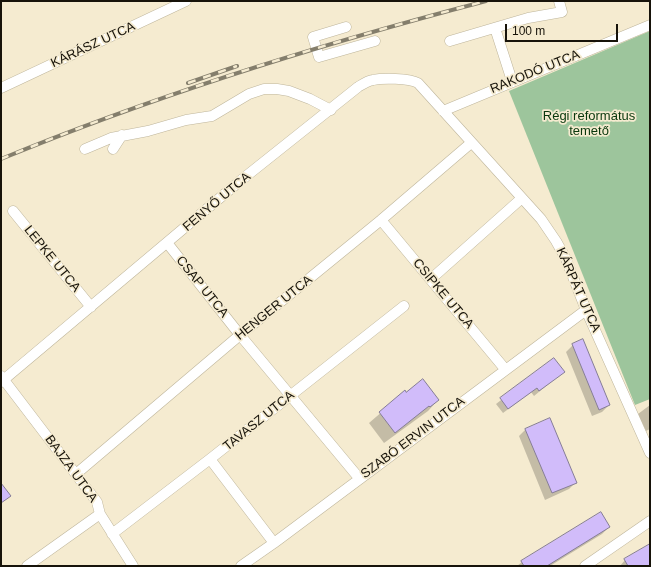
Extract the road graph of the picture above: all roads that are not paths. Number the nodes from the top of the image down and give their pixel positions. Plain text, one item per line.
1 (186, 1) edge
2 (559, 1) edge
3 (650, 25) edge
4 (346, 27) dead end
5 (495, 28) junction
6 (375, 41) dead end
7 (450, 41) dead end
8 (512, 82) junction
9 (1, 88) edge
10 (331, 110) junction
11 (443, 111) junction
12 (122, 136) junction
13 (471, 143) junction
14 (85, 149) dead end
15 (113, 149) dead end
16 (522, 198) junction
17 (13, 211) dead end
18 (382, 220) junction
19 (168, 244) junction
20 (431, 279) junction
21 (404, 306) dead end
22 (91, 307) junction
23 (586, 310) junction
24 (240, 335) junction
25 (505, 369) junction
26 (2, 379) edge
27 (291, 395) junction
28 (650, 453) edge
29 (210, 459) junction
30 (76, 474) junction
31 (359, 478) junction
32 (100, 514) junction
33 (649, 523) edge
34 (112, 534) junction
35 (274, 543) junction
36 (586, 565) edge
37 (27, 566) edge
38 (133, 566) edge
39 (241, 566) edge

1 - 9 street, KÁRÁSZ UTCA
2 - 5 street
3 - 8 street, RAKODÓ UTCA
4 - 6 street
5 - 7 street
5 - 8 street
8 - 11 street, RAKODÓ UTCA
10 - 11 street, FENYŐ UTCA
10 - 12 street
10 - 19 street, FENYŐ UTCA
11 - 13 street, KÁRPÁT UTCA
12 - 14 street
12 - 15 street
13 - 16 street, KÁRPÁT UTCA
13 - 18 street, HENGER UTCA
16 - 20 street
16 - 23 street, KÁRPÁT UTCA
17 - 22 street, LEPKE UTCA
18 - 20 street, CSIPKE UTCA
18 - 24 street, HENGER UTCA
19 - 22 street, FENYŐ UTCA
19 - 24 street, CSAP UTCA
20 - 25 street, CSIPKE UTCA
21 - 27 street, TAVASZ UTCA
22 - 26 street, FENYŐ UTCA
23 - 25 street, SZABÓ ERVIN UTCA
23 - 28 street, KÁRPÁT UTCA
24 - 27 street, CSAP UTCA
24 - 30 street, HENGER UTCA
25 - 31 street, SZABÓ ERVIN UTCA
26 - 30 street, BAJZA UTCA
27 - 29 street, TAVASZ UTCA
27 - 31 street, CSAP UTCA
29 - 34 street, TAVASZ UTCA
29 - 35 street
30 - 32 street, BAJZA UTCA
31 - 35 street, SZABÓ ERVIN UTCA
32 - 34 street, BAJZA UTCA
32 - 37 street
33 - 36 street
34 - 38 street, BAJZA UTCA
35 - 39 street, SZABÓ ERVIN UTCA

